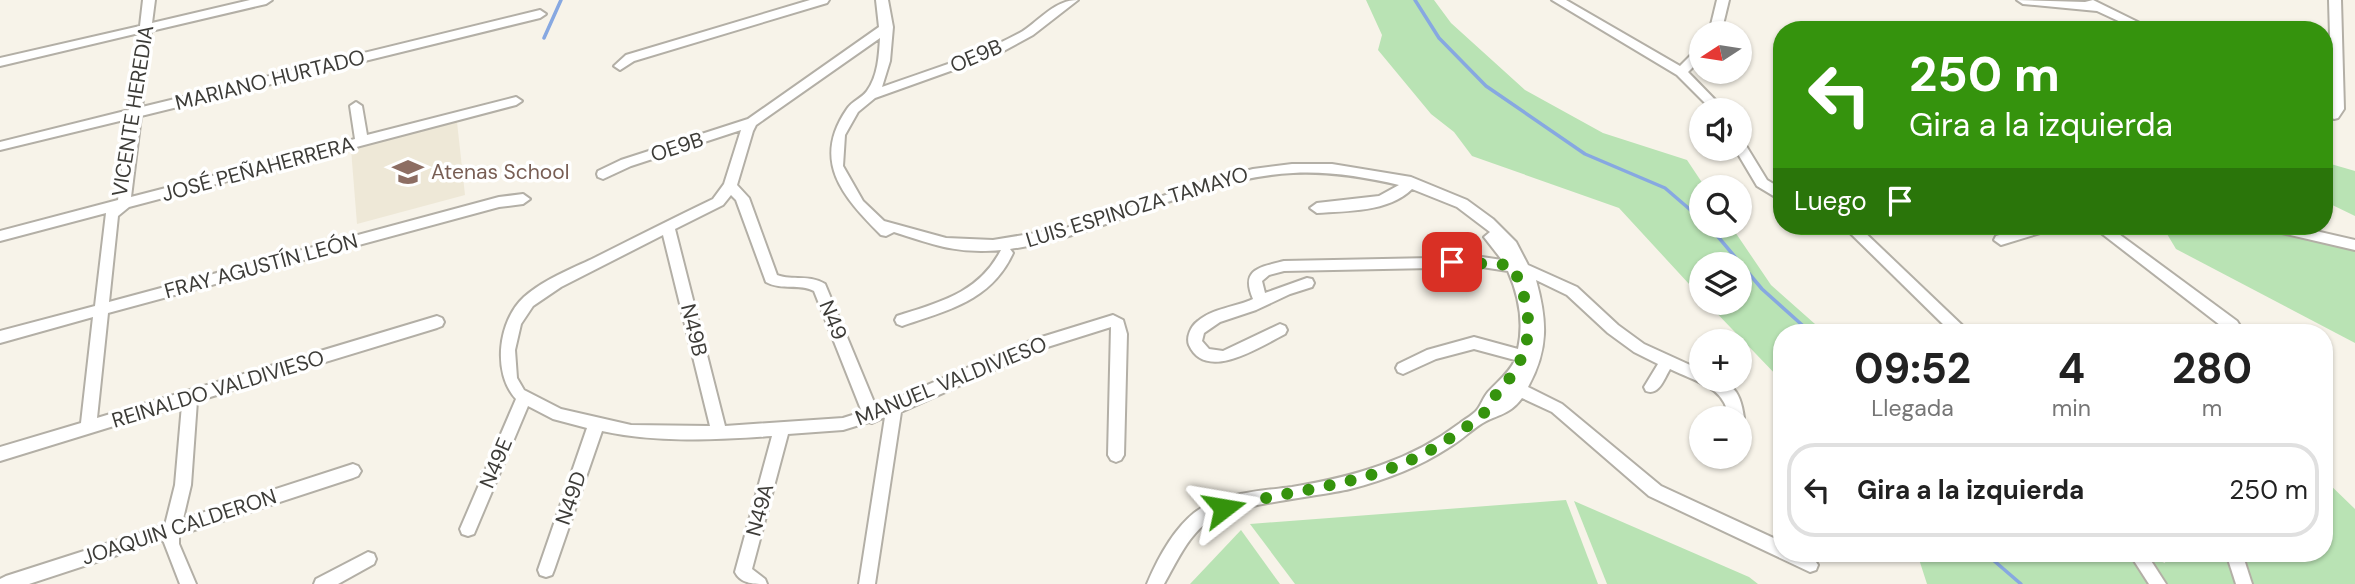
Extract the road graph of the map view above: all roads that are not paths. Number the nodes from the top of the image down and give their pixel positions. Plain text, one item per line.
1 (149, 0) edge
2 (266, 0) edge
3 (822, 0) edge
4 (882, 0) edge
5 (1072, 0) edge
6 (1558, 0) edge
7 (1723, 0) edge
8 (2023, 0) edge
9 (2082, 0) edge
10 (2335, 0) edge
11 (2098, 7) junction
12 (540, 14) dead end
13 (1718, 21) edge
14 (2128, 21) edge
15 (887, 27) junction
16 (147, 28) junction
17 (0, 62) edge
18 (1689, 64) edge
19 (620, 65) dead end
20 (1681, 72) junction
21 (871, 95) junction
22 (1707, 98) edge
23 (516, 101) dead end
24 (356, 106) dead end
25 (2333, 111) edge
26 (135, 113) junction
27 (752, 122) junction
28 (362, 141) junction
29 (0, 146) edge
30 (1749, 161) edge
31 (603, 174) dead end
32 (1409, 185) junction
33 (731, 187) junction
34 (1773, 190) edge
35 (523, 199) dead end
36 (124, 204) junction
37 (1156, 207) junction
38 (1317, 208) dead end
39 (880, 226) junction
40 (668, 227) junction
41 (1859, 235) edge
42 (2017, 235) edge
43 (2111, 235) edge
44 (2312, 235) edge
45 (0, 236) edge
46 (2001, 240) dead end
47 (2355, 245) edge
48 (1006, 253) junction
49 (1517, 267) junction
50 (1307, 283) dead end
51 (1261, 300) junction
52 (102, 309) junction
53 (902, 320) dead end
54 (436, 322) dead end
55 (1952, 324) edge
56 (2231, 324) edge
57 (1280, 330) dead end
58 (0, 337) edge
59 (1528, 357) junction
60 (1667, 362) junction
61 (1403, 368) dead end
62 (1689, 372) edge
63 (1513, 387) junction
64 (1651, 387) dead end
65 (190, 397) junction
66 (524, 397) junction
67 (894, 408) junction
68 (872, 417) junction
69 (596, 425) junction
70 (88, 428) junction
71 (782, 428) junction
72 (719, 433) junction
73 (0, 454) edge
74 (1116, 455) dead end
75 (353, 471) dead end
76 (468, 529) dead end
77 (172, 530) junction
78 (1773, 546) edge
79 (368, 559) dead end
80 (1804, 562) edge
81 (2143, 562) edge
82 (2237, 562) edge
83 (1810, 565) dead end
84 (546, 570) dead end
85 (6, 584) edge
86 (188, 584) edge
87 (322, 584) edge
88 (759, 584) edge
89 (867, 584) edge
90 (1154, 584) edge
91 (2158, 584) edge
92 (2244, 584) edge

1 - 16 street, VICENTE HEREDIA
2 - 16 street
3 - 19 street
4 - 15 street
5 - 21 street, OE9B
6 - 20 street
7 - 13 street
8 - 11 street
9 - 11 street
10 - 25 street
11 - 14 street
12 - 26 street, MARIANO HURTADO
15 - 21 street
15 - 27 street
16 - 17 street
16 - 26 street, VICENTE HEREDIA
18 - 20 street
20 - 22 street
21 - 39 street, LUIS ESPINOZA TAMAYO
23 - 28 street, JOSÉ PEÑAHERRERA
24 - 28 street
26 - 29 street, MARIANO HURTADO
26 - 36 street, VICENTE HEREDIA
27 - 31 street, OE9B
27 - 33 street
28 - 36 street, JOSÉ PEÑAHERRERA
30 - 34 street
32 - 37 street, LUIS ESPINOZA TAMAYO
32 - 38 street
32 - 49 street, LUIS ESPINOZA TAMAYO
33 - 40 street
33 - 68 street, N49
35 - 52 street, FRAY AGUSTÍN LEÓN
36 - 45 street, JOSÉ PEÑAHERRERA
36 - 52 street, VICENTE HEREDIA
37 - 39 street, LUIS ESPINOZA TAMAYO
37 - 48 street, LUIS ESPINOZA TAMAYO
39 - 48 street, LUIS ESPINOZA TAMAYO
40 - 66 street
40 - 72 street, N49B
41 - 55 street
42 - 46 street
43 - 56 street
44 - 47 street
48 - 53 street
49 - 51 street
49 - 59 street, LUIS ESPINOZA TAMAYO
49 - 60 street
50 - 51 street
51 - 57 street
52 - 58 street, FRAY AGUSTÍN LEÓN
52 - 70 street, VICENTE HEREDIA
54 - 65 street, REINALDO VALDIVIESO
59 - 61 street
59 - 63 street, LUIS ESPINOZA TAMAYO
60 - 62 street
60 - 64 street
63 - 78 street
63 - 90 street, LUIS ESPINOZA TAMAYO
65 - 70 street, REINALDO VALDIVIESO
65 - 77 street
66 - 69 street, MANUEL VALDIVIESO
66 - 76 street, N49E
67 - 68 street, MANUEL VALDIVIESO
67 - 74 street, MANUEL VALDIVIESO
67 - 89 street
68 - 71 street, MANUEL VALDIVIESO
69 - 72 street, MANUEL VALDIVIESO
69 - 84 street, N49D
70 - 73 street, REINALDO VALDIVIESO
71 - 72 street, MANUEL VALDIVIESO
71 - 88 street, N49A
75 - 77 street, JOAQUIN CALDERON
77 - 85 street, JOAQUIN CALDERON
77 - 86 street
79 - 87 street
80 - 83 street
81 - 91 street
82 - 92 street

